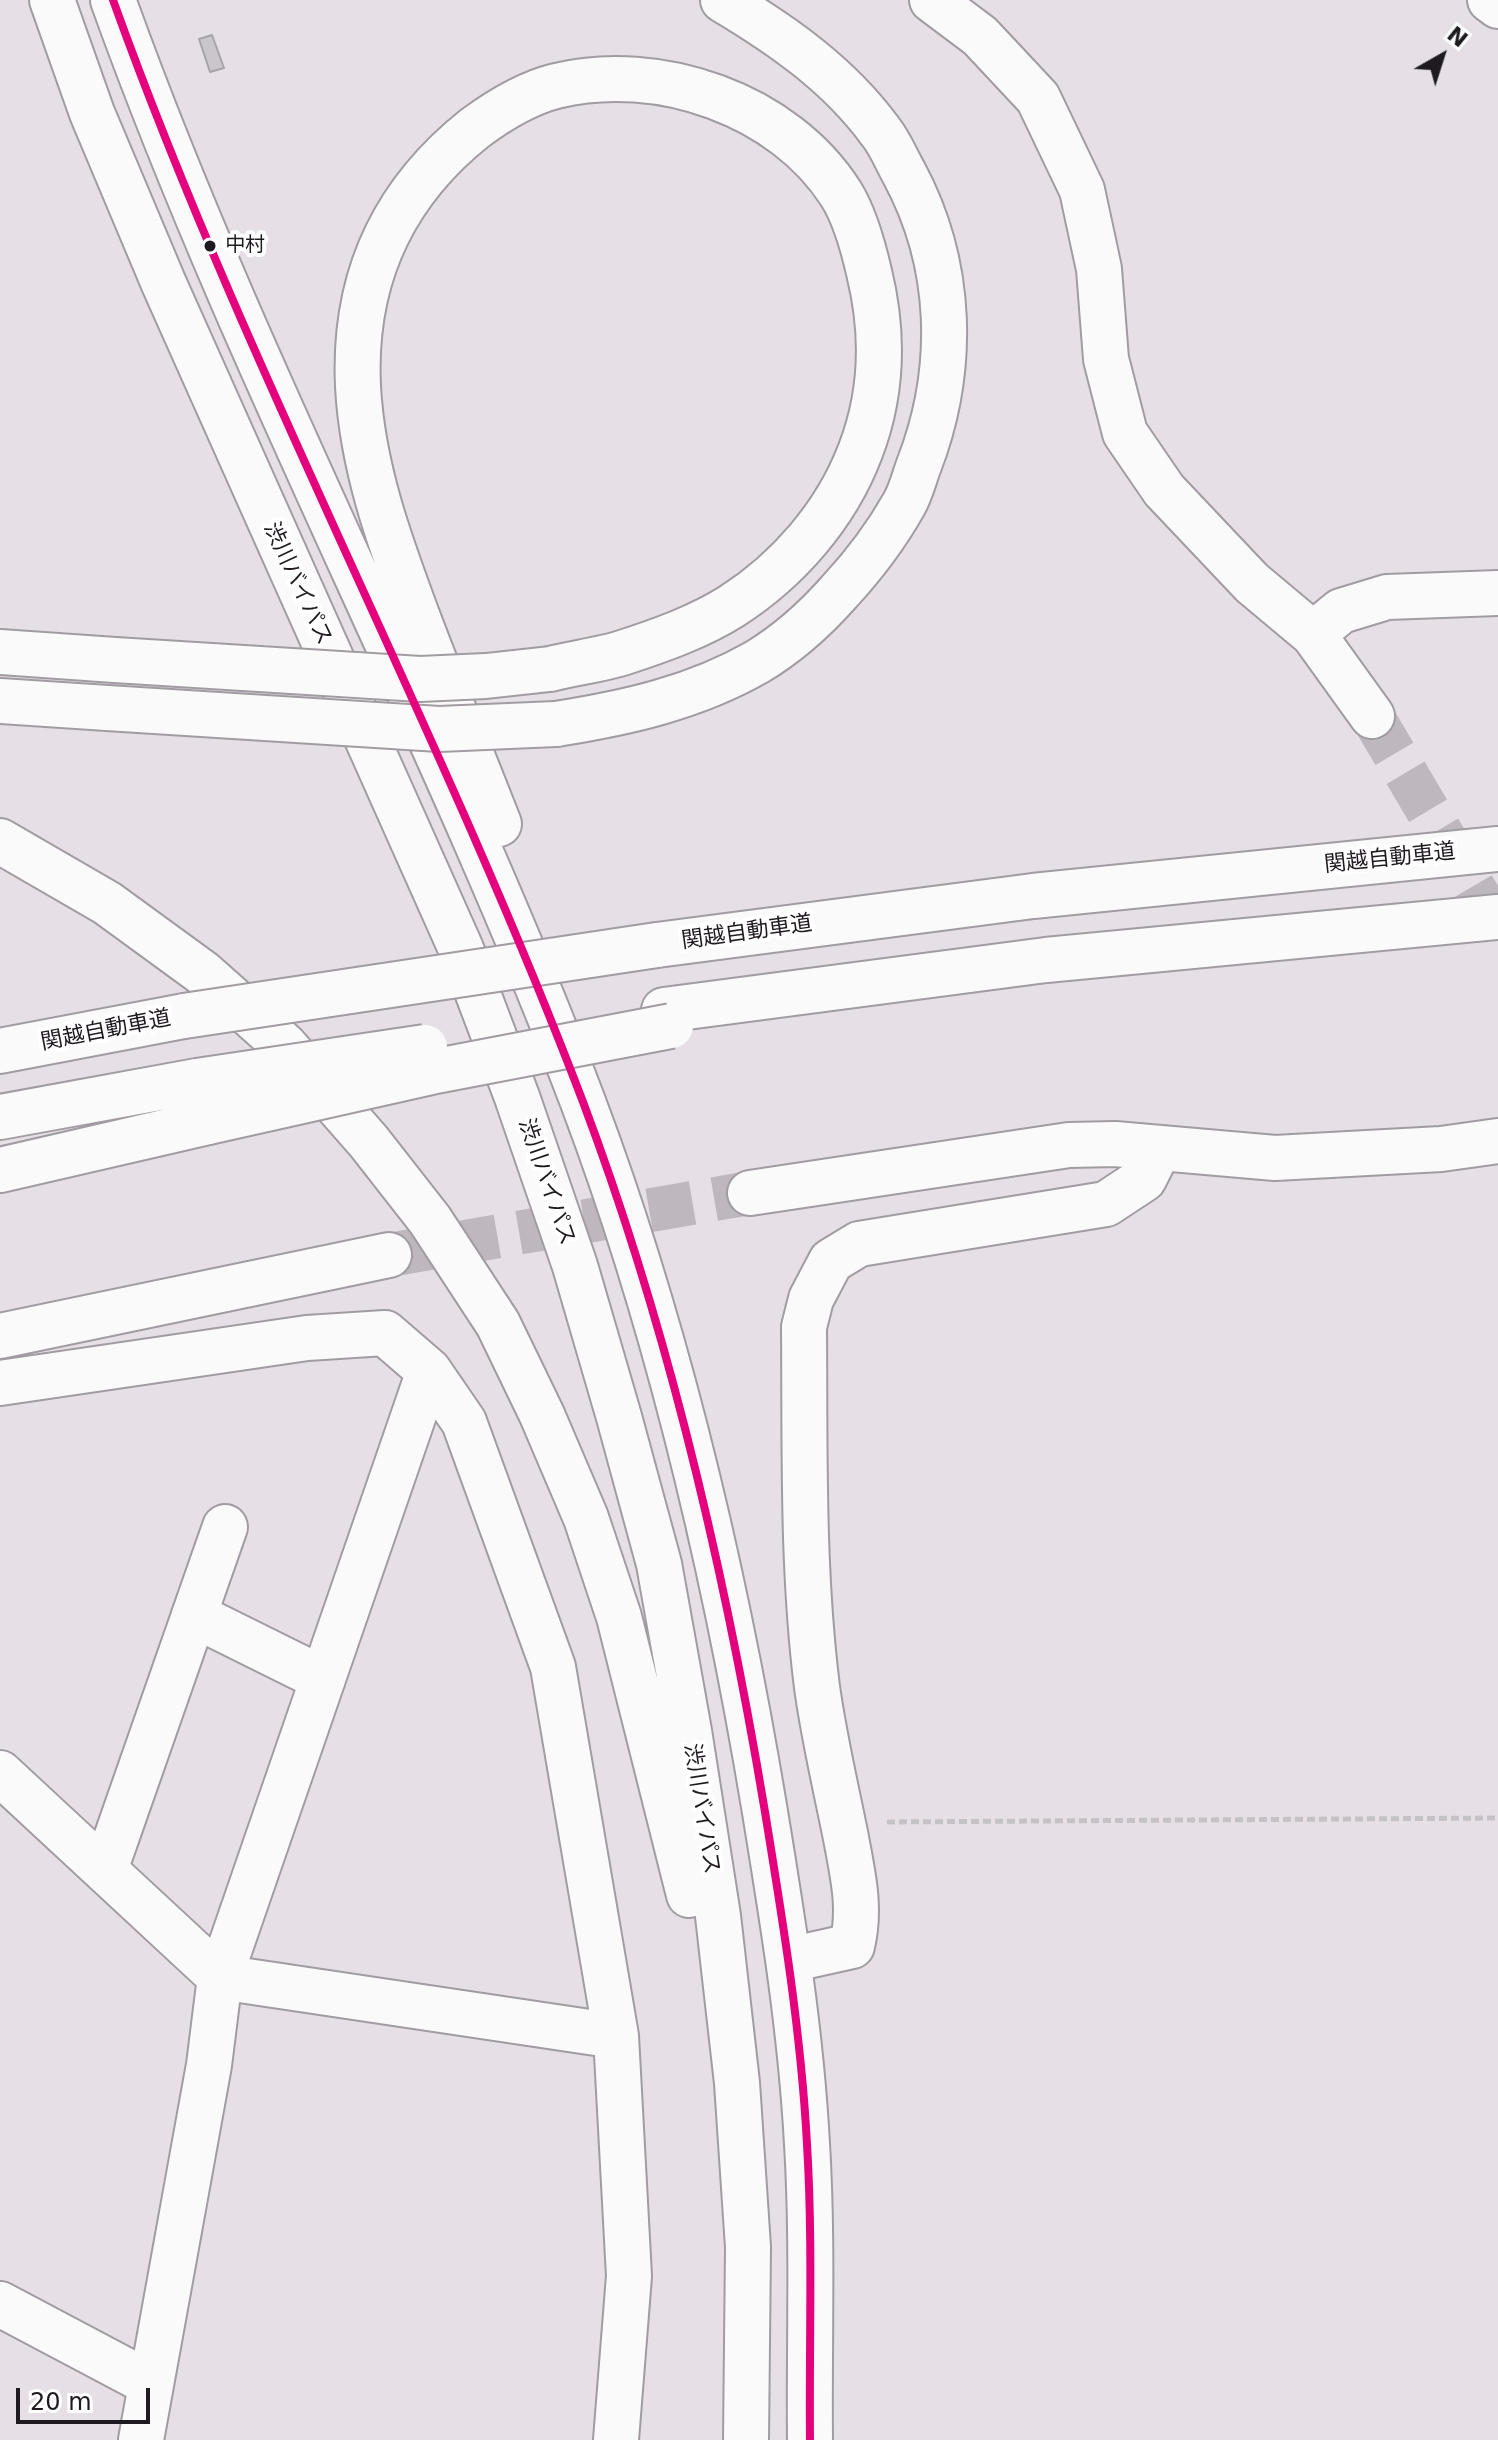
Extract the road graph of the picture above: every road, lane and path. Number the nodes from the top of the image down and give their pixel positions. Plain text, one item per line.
1 (52, 0) edge
2 (113, 0) edge
3 (723, 0) edge
4 (932, 0) edge
5 (1490, 0) edge
6 (1498, 6) edge
7 (1498, 593) edge
8 (1313, 634) junction
9 (0, 652) edge
10 (0, 701) edge
11 (1372, 716) tunnel mouth
12 (0, 841) edge
13 (1498, 849) edge
14 (1498, 917) edge
15 (0, 1051) edge
16 (202, 1102) junction
17 (0, 1117) edge
18 (1498, 1141) edge
19 (1159, 1149) junction
20 (0, 1170) edge
21 (750, 1193) tunnel mouth
22 (389, 1255) tunnel mouth
23 (647, 1291) junction
24 (0, 1336) edge
25 (429, 1371) junction
26 (0, 1383) edge
27 (225, 1527) dead end
28 (194, 1615) junction
29 (323, 1679) junction
30 (0, 1773) edge
31 (1498, 1818) edge
32 (843, 1822) junction
33 (105, 1870) junction
34 (789, 1960) junction
35 (220, 1977) junction
36 (616, 2036) junction
37 (737, 2083) junction
38 (0, 2304) edge
39 (151, 2384) junction
40 (141, 2440) edge
41 (616, 2440) edge
42 (746, 2440) edge
43 (810, 2440) edge

1 - 37 main road, 渋川バイパス
2 - 23 main road
3 - 10 main road, bridge
4 - 8 main road
5 - 6 main road
7 - 8 main road
8 - 11 main road
9 - 23 main road, bridge
12 - 37 main road
13 - 15 main road, 関越自動車道, bridge
14 - 16 main road, bridge
16 - 17 main road
16 - 20 main road
18 - 19 main road
19 - 21 main road
19 - 32 main road
22 - 24 main road
23 - 34 main road
25 - 26 main road
25 - 29 main road
25 - 36 main road
27 - 28 main road
28 - 29 main road
28 - 33 main road
29 - 35 main road
30 - 33 main road
31 - 32 path
32 - 34 main road
33 - 35 main road
34 - 43 main road
35 - 36 main road
35 - 39 main road
36 - 41 main road
37 - 42 main road, 渋川バイパス
38 - 39 main road
39 - 40 main road

